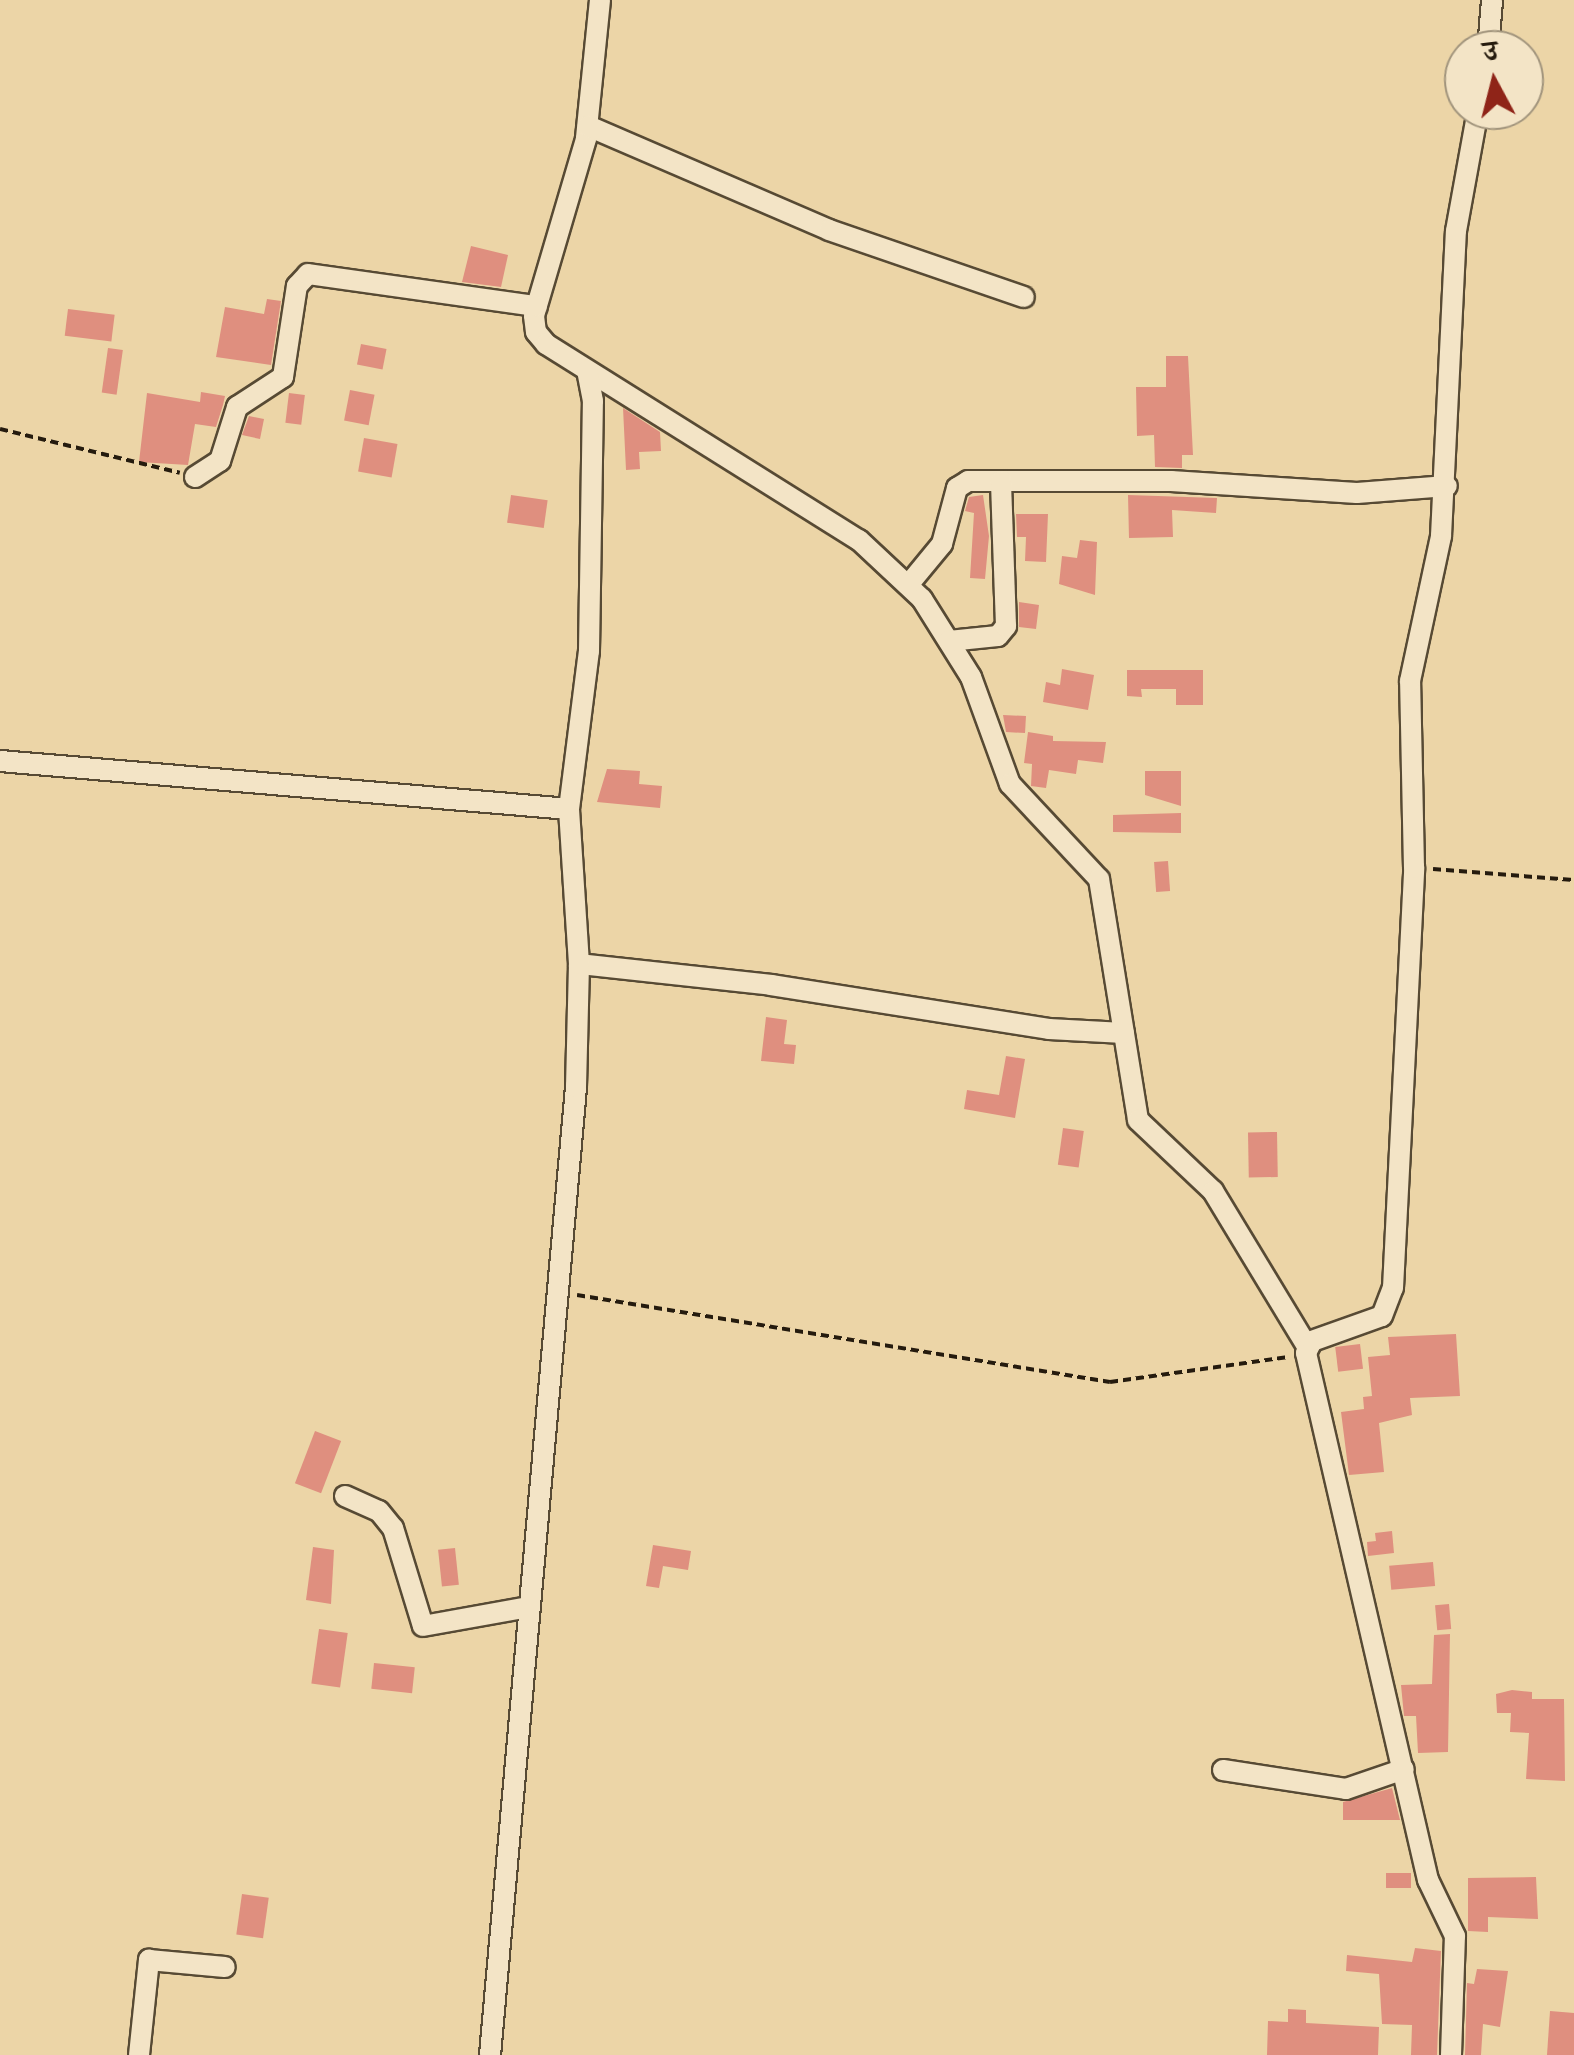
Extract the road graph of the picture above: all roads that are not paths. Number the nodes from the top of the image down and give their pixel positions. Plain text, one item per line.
1 (600, 0) edge
2 (1492, 0) edge
3 (1490, 30) edge
4 (588, 126) junction
5 (1474, 130) edge
6 (1024, 297) dead end
7 (537, 306) junction
8 (587, 371) junction
9 (195, 477) road end
10 (1002, 481) junction
11 (1447, 486) junction
12 (909, 584) junction
13 (950, 641) junction
14 (0, 761) edge
15 (569, 809) junction
16 (580, 964) junction
17 (1124, 1033) junction
18 (1306, 1350) junction
19 (345, 1496) dead end
20 (529, 1614) junction
21 (1404, 1769) junction
22 (1224, 1770) dead end
23 (225, 1967) dead end
24 (139, 2055) edge
25 (490, 2055) edge
26 (1451, 2055) edge

1 - 4 street
2 - 3 street
4 - 6 street
4 - 7 street
5 - 11 street
7 - 8 street
7 - 9 street
8 - 12 street
8 - 15 street
10 - 11 street
10 - 12 street
10 - 13 street
11 - 18 street
12 - 13 street
13 - 17 street
14 - 15 street
15 - 16 street
16 - 17 street
16 - 20 street
17 - 18 street
18 - 21 street
19 - 20 street
20 - 25 street
21 - 22 street
21 - 26 street
23 - 24 street

